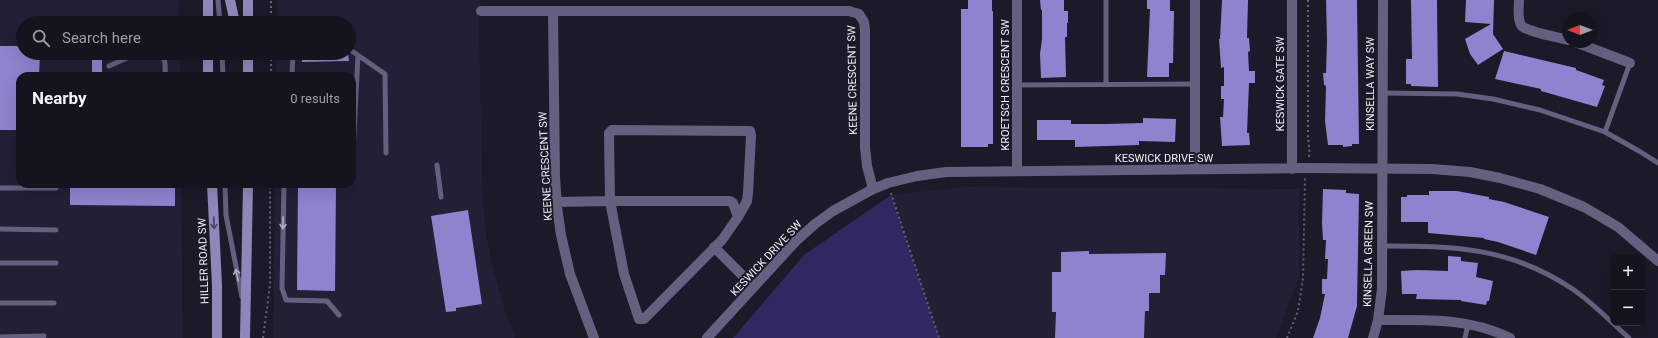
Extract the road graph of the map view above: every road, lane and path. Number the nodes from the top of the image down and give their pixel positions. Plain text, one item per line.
1 (208, 0) edge
2 (218, 0) edge
3 (230, 0) edge
4 (248, 0) edge
5 (271, 0) edge
6 (1017, 0) edge
7 (1106, 0) edge
8 (1195, 0) edge
9 (1292, 0) edge
10 (1308, 0) edge
11 (1383, 0) edge
12 (1519, 0) edge
13 (481, 11) dead end
14 (553, 12) junction
15 (208, 16) edge
16 (219, 16) edge
17 (233, 16) edge
18 (248, 16) edge
19 (271, 16) edge
20 (1562, 38) edge
21 (1591, 48) edge
22 (358, 54) joint
23 (122, 60) edge
24 (165, 60) edge
25 (208, 60) edge
26 (222, 60) edge
27 (248, 60) edge
28 (271, 60) edge
29 (293, 60) edge
30 (1630, 63) joint
31 (109, 66) dead end
32 (165, 72) edge
33 (208, 72) edge
34 (223, 72) edge
35 (248, 72) edge
36 (271, 72) edge
37 (292, 72) edge
38 (356, 72) edge
39 (1106, 84) junction
40 (1195, 84) junction
41 (1017, 85) junction
42 (1383, 92) junction
43 (1605, 132) junction
44 (1310, 151) dead end
45 (386, 154) dead end
46 (1658, 163) edge
47 (437, 165) dead end
48 (1195, 169) junction
49 (1292, 169) junction
50 (1382, 169) junction
51 (1017, 170) junction
52 (1305, 182) dead end
53 (888, 183) junction
54 (0, 188) edge
55 (56, 188) dead end
56 (212, 188) edge
57 (225, 188) edge
58 (248, 188) edge
59 (270, 188) edge
60 (284, 188) edge
61 (873, 189) junction
62 (441, 197) dead end
63 (610, 201) junction
64 (557, 202) junction
65 (738, 216) junction
66 (0, 229) edge
67 (56, 230) dead end
68 (1382, 246) junction
69 (714, 247) junction
70 (1658, 261) edge
71 (0, 263) edge
72 (56, 263) dead end
73 (754, 287) junction
74 (0, 303) edge
75 (54, 303) dead end
76 (246, 313) junction
77 (339, 315) dead end
78 (1378, 320) junction
79 (1468, 324) junction
80 (44, 336) dead end
81 (0, 337) edge
82 (217, 338) edge
83 (245, 338) edge
84 (263, 338) edge
85 (594, 338) edge
86 (707, 338) edge
87 (939, 338) edge
88 (1286, 338) edge
89 (1373, 338) edge
90 (1465, 338) edge
91 (1510, 338) edge
92 (1629, 338) edge

1 - 15 main road
2 - 16 lane
3 - 17 main road
4 - 18 main road
5 - 19 path
6 - 41 street, KROETSCH CRESCENT SW
7 - 39 lane
8 - 40 street
9 - 49 street, KESWICK GATE SW
10 - 44 path
11 - 42 street, KINSELLA WAY SW
12 - 20 street
13 - 14 street, KEENE CRESCENT SW
14 - 61 street, KEENE CRESCENT SW
14 - 64 street, KEENE CRESCENT SW
21 - 30 street
22 - 38 lane
22 - 45 lane
23 - 31 lane
24 - 32 lane
25 - 33 main road
26 - 34 lane
27 - 35 main road
28 - 36 path
29 - 37 lane
30 - 43 lane
39 - 40 lane
39 - 41 lane
40 - 48 street
41 - 51 street, KROETSCH CRESCENT SW
42 - 43 lane
42 - 50 street, KINSELLA WAY SW
43 - 46 lane
47 - 62 lane
48 - 49 street, KESWICK DRIVE SW
48 - 51 street, KESWICK DRIVE SW
49 - 50 street, KESWICK DRIVE SW
50 - 68 street, KINSELLA GREEN SW
50 - 70 street, KESWICK DRIVE SW
51 - 53 street, KESWICK DRIVE SW
52 - 88 path
53 - 61 street, KESWICK DRIVE SW
53 - 87 path
54 - 55 lane
56 -> 82 main road, HILLER ROAD SW
76 -> 57 lane
58 - 76 main road
59 - 84 path
60 -> 77 lane
61 - 73 street, KESWICK DRIVE SW
63 - 64 street
63 - 65 street
63 - 65 street
63 - 69 street
64 - 85 street, KEENE CRESCENT SW
65 - 69 street
66 - 67 lane
68 - 78 street, KINSELLA GREEN SW
68 - 92 lane
69 - 73 street
71 - 72 lane
73 - 86 street, KESWICK DRIVE SW
74 - 75 lane
76 - 83 main road
78 - 79 street
78 - 89 street, KINSELLA GREEN SW
79 - 90 lane
79 - 91 street
80 - 81 lane

